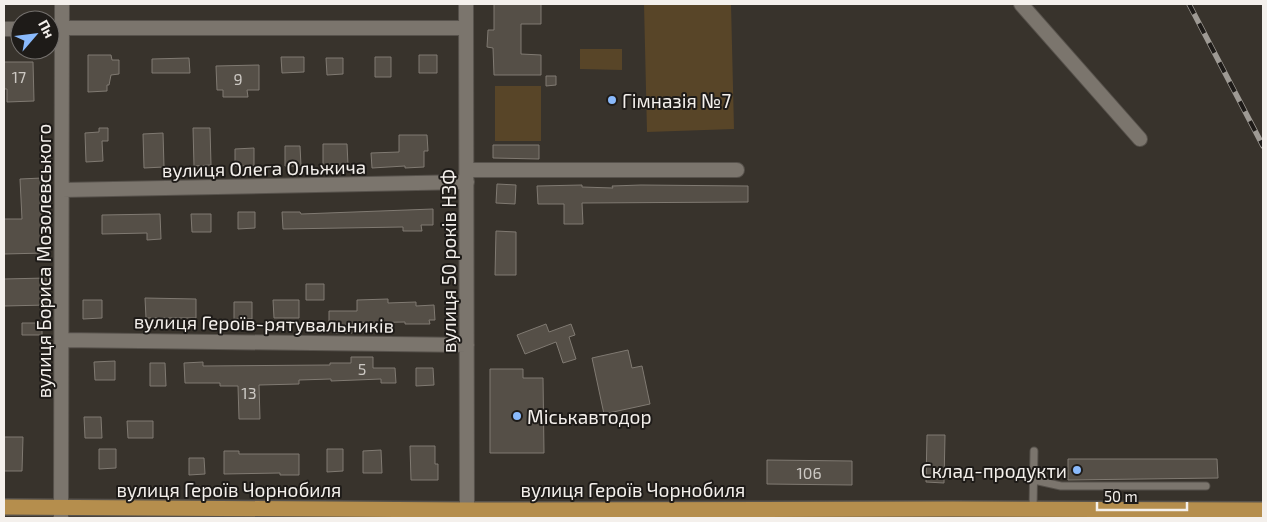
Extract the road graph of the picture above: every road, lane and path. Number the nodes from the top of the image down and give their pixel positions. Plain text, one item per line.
1 (466, 4) edge
2 (1021, 4) edge
3 (60, 28) edge
4 (466, 28) junction
5 (57, 60) edge
6 (1140, 140) dead end
7 (737, 170) dead end
8 (467, 176) junction
9 (62, 190) junction
10 (62, 340) junction
11 (467, 345) junction
12 (1034, 451) dead end
13 (1034, 480) junction
14 (1206, 486) dead end
15 (4, 507) edge
16 (1033, 509) junction
17 (1263, 510) edge
18 (61, 513) edge
19 (953, 513) edge
20 (467, 514) edge

1 - 4 street, вулиця 50 років НЗФ
2 - 6 street
3 - 4 street
4 - 8 street, вулиця 50 років НЗФ
5 - 9 street, вулиця Бориса Мозолевського
7 - 8 street, вулиця Олега Ольжича
8 - 9 street, вулиця Олега Ольжича
8 - 11 street, вулиця 50 років НЗФ
9 - 10 street, вулиця Бориса Мозолевського
10 - 11 street, вулиця Героїв-рятувальників
10 - 18 street, вулиця Бориса Мозолевського
11 - 20 street, вулиця 50 років НЗФ
12 - 13 lane
13 - 14 lane
13 - 16 lane
15 - 18 main road, вулиця Героїв Чорнобиля
16 - 17 main road, вулиця Героїв Чорнобиля
16 - 19 main road, вулиця Героїв Чорнобиля
18 - 20 main road, вулиця Героїв Чорнобиля
19 - 20 main road, вулиця Героїв Чорнобиля

